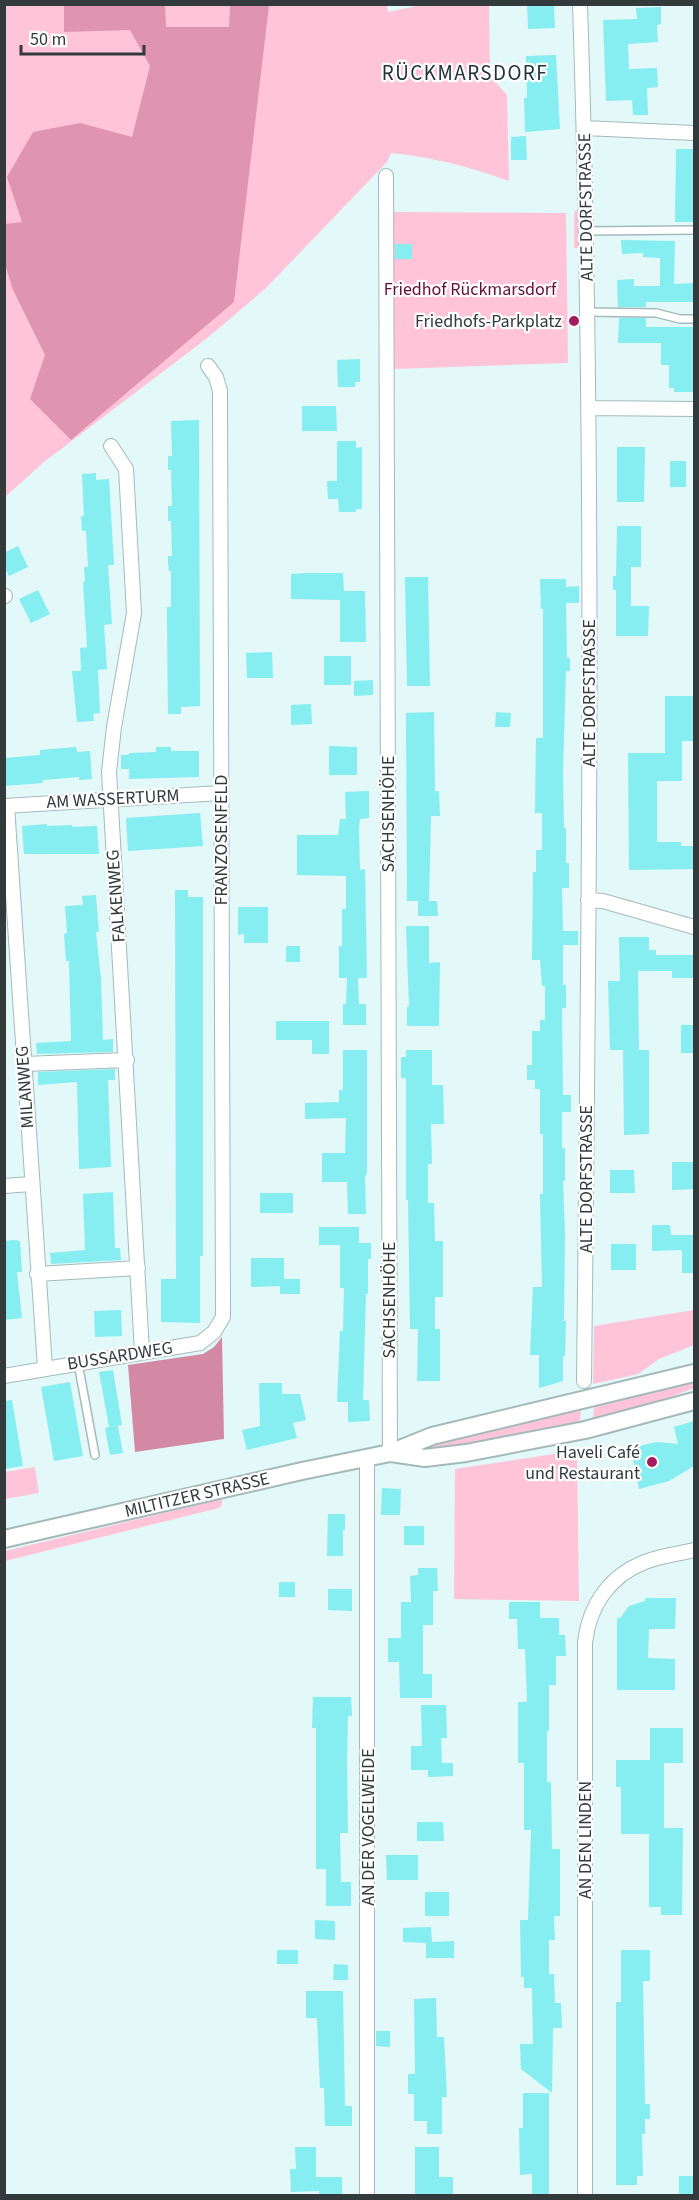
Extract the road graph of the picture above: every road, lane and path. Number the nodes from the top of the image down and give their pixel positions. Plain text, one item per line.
1 (580, 4) edge
2 (584, 128) junction
3 (694, 133) edge
4 (386, 176) dead end
5 (694, 230) edge
6 (586, 231) junction
7 (588, 312) junction
8 (694, 319) edge
9 (208, 366) dead end
10 (588, 408) junction
11 (694, 409) edge
12 (111, 446) dead end
13 (221, 793) junction
14 (110, 799) junction
15 (6, 806) edge
16 (588, 900) junction
17 (694, 927) edge
18 (127, 1060) junction
19 (24, 1064) junction
20 (32, 1184) junction
21 (4, 1186) edge
22 (138, 1268) junction
23 (37, 1274) junction
24 (223, 1317) joint
25 (142, 1352) junction
26 (78, 1362) junction
27 (45, 1368) junction
28 (694, 1373) edge
29 (4, 1376) edge
30 (584, 1382) dead end
31 (694, 1401) edge
32 (390, 1453) junction
33 (95, 1455) dead end
34 (367, 1458) junction
35 (4, 1539) edge
36 (694, 1550) edge
37 (367, 2196) edge
38 (585, 2196) edge

1 - 2 street, ALTE DORFSTRASSE
2 - 3 street
2 - 6 street, ALTE DORFSTRASSE
4 - 32 street, SACHSENHÖHE
5 - 6 lane
6 - 7 street, ALTE DORFSTRASSE
7 - 8 lane
7 - 10 street, ALTE DORFSTRASSE
9 - 13 street, FRANZOSENFELD
10 - 11 street
10 - 16 street, ALTE DORFSTRASSE
12 - 14 street, FALKENWEG
13 - 14 street, AM WASSERTURM
13 - 24 street, FRANZOSENFELD
14 - 15 street, AM WASSERTURM
14 - 18 street, FALKENWEG
15 - 19 street, MILANWEG
16 - 17 street
16 - 30 street, ALTE DORFSTRASSE
18 - 19 street
18 - 22 street, FALKENWEG
19 - 20 street, MILANWEG
20 - 21 street
20 - 23 street, MILANWEG
22 - 23 street
22 - 25 street, FALKENWEG
23 - 27 street, MILANWEG
24 - 25 street, BUSSARDWEG
25 - 26 street, BUSSARDWEG
26 - 27 street, BUSSARDWEG
26 - 33 lane
27 - 29 street, BUSSARDWEG
28 - 32 street, MILTITZER STRASSE
31 - 32 street, MILTITZER STRASSE
32 - 34 street, MILTITZER STRASSE
34 - 35 street, MILTITZER STRASSE
34 - 37 street, AN DER VOGELWEIDE
36 - 38 street, AN DEN LINDEN

